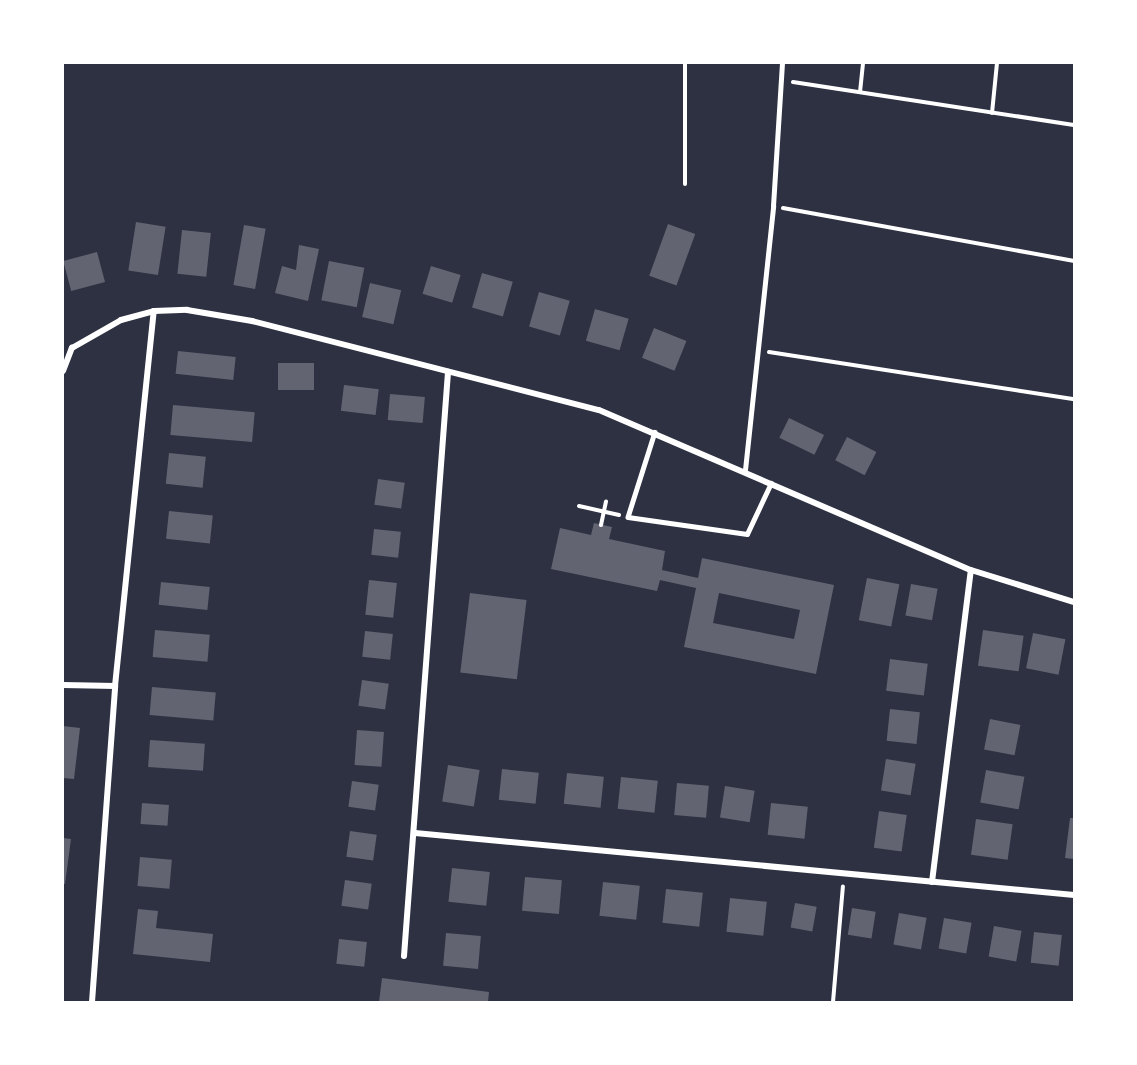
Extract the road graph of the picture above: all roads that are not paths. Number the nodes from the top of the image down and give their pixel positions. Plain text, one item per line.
1 (782, 63) edge
2 (154, 311) junction
3 (63, 371) edge
4 (448, 372) junction
5 (656, 432) junction
6 (744, 470) junction
7 (771, 483) junction
8 (971, 570) junction
9 (1074, 602) edge
10 (63, 685) edge
11 (116, 686) junction
12 (415, 833) junction
13 (932, 882) junction
14 (1074, 895) edge
15 (404, 956) dead end
16 (92, 1002) edge

1 - 6 lane
2 - 3 street
2 - 4 street
2 - 11 street
4 - 5 street
4 - 12 street
5 - 6 street
5 - 7 lane
6 - 7 street
7 - 8 street
8 - 9 street
8 - 13 street
10 - 11 street
11 - 16 street
12 - 13 street
12 - 15 street
13 - 14 street

